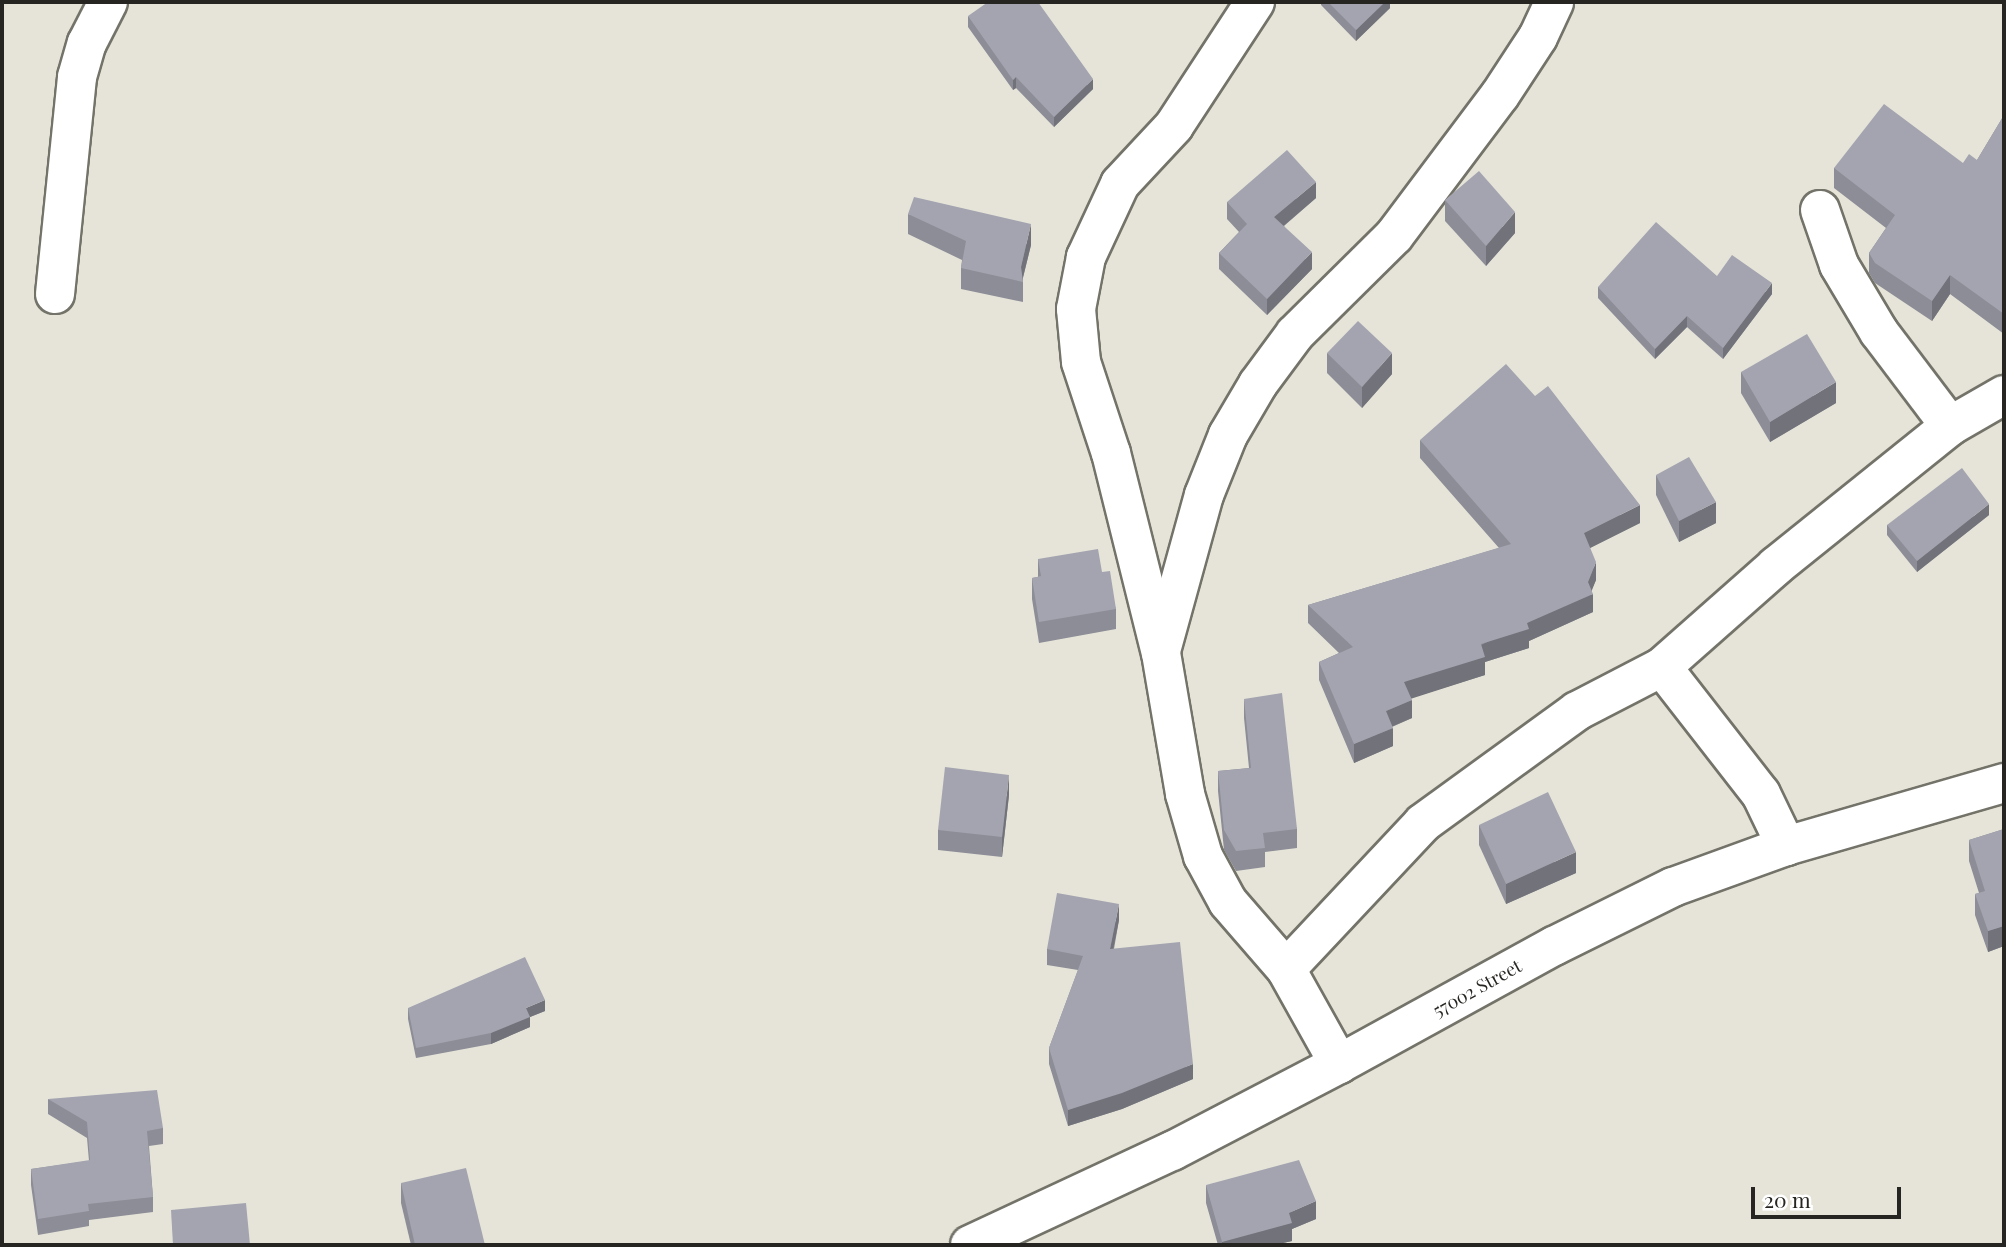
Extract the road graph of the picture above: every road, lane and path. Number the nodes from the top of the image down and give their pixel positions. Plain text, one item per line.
1 (108, 2) edge
2 (1255, 2) edge
3 (1554, 2) edge
4 (1820, 210) dead end
5 (55, 294) dead end
6 (2004, 395) edge
7 (1950, 426) junction
8 (1161, 653) junction
9 (1662, 667) junction
10 (2004, 783) edge
11 (1786, 846) junction
12 (1286, 969) junction
13 (1339, 1064) junction
14 (970, 1245) edge

1 - 5 street
2 - 8 street
3 - 8 street
4 - 7 street
6 - 7 street
7 - 9 street
8 - 12 street
9 - 11 street
9 - 12 street
10 - 11 street, 57002 Street
11 - 13 street, 57002 Street
12 - 13 street
13 - 14 street, 57002 Street

